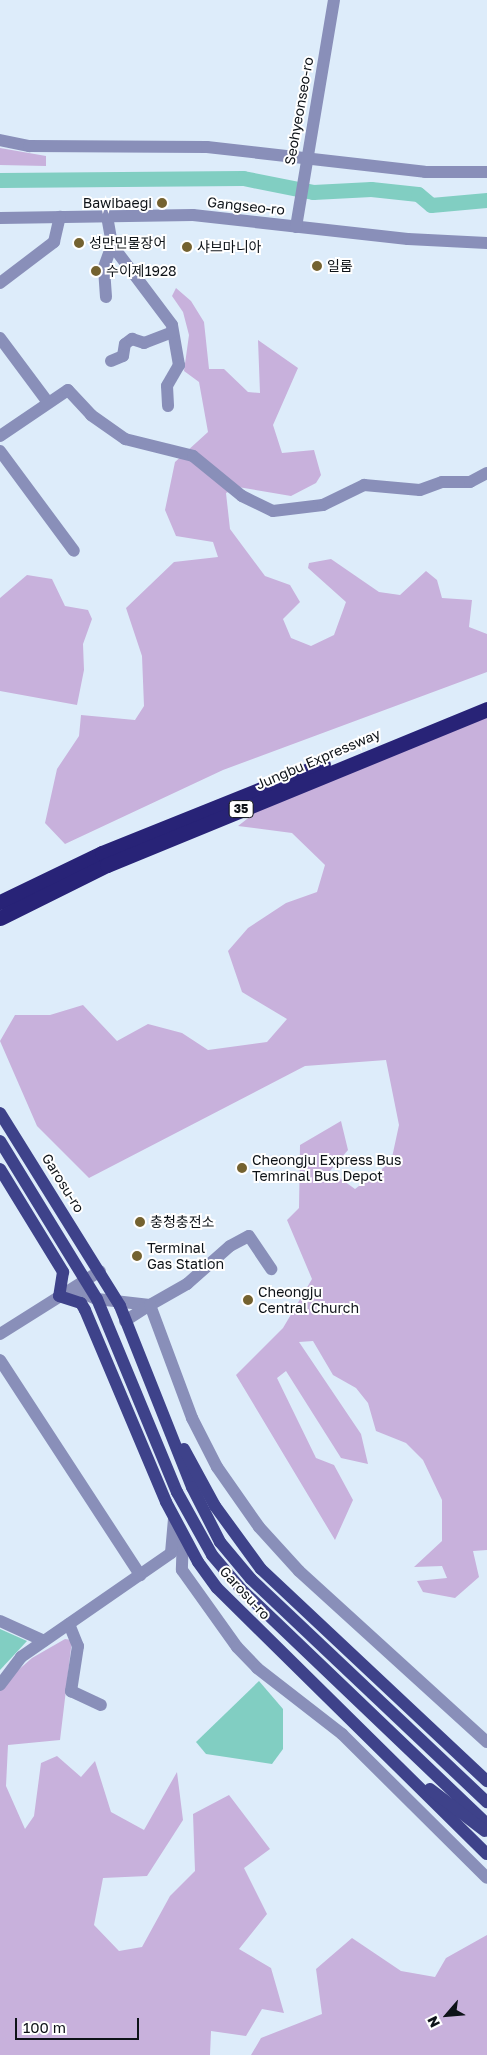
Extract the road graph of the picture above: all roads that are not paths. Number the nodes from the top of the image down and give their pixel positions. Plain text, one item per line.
1 (334, 0) edge
2 (0, 140) edge
3 (305, 163) junction
4 (487, 172) edge
5 (107, 216) junction
6 (60, 217) junction
7 (0, 218) edge
8 (296, 227) junction
9 (487, 243) edge
10 (112, 245) junction
11 (0, 283) edge
12 (106, 297) dead end
13 (172, 332) junction
14 (0, 338) edge
15 (111, 361) dead end
16 (47, 401) junction
17 (168, 406) dead end
18 (0, 436) edge
19 (0, 452) edge
20 (487, 473) edge
21 (74, 551) dead end
22 (487, 699) edge
23 (487, 709) edge
24 (0, 902) edge
25 (0, 918) edge
26 (0, 1113) edge
27 (0, 1141) edge
28 (0, 1169) edge
29 (271, 1269) dead end
30 (100, 1271) junction
31 (63, 1272) junction
32 (86, 1280) junction
33 (73, 1289) junction
34 (60, 1296) junction
35 (97, 1299) junction
36 (117, 1302) junction
37 (81, 1303) junction
38 (150, 1305) junction
39 (126, 1321) junction
40 (0, 1334) edge
41 (0, 1360) edge
42 (149, 1380) junction
43 (174, 1518) junction
44 (183, 1536) junction
45 (140, 1575) junction
46 (0, 1621) edge
47 (69, 1624) junction
48 (44, 1641) junction
49 (0, 1685) edge
50 (101, 1705) dead end
51 (366, 1736) junction
52 (487, 1742) edge
53 (487, 1781) edge
54 (487, 1802) edge
55 (487, 1824) edge
56 (487, 1832) edge
57 (487, 1854) edge
58 (487, 1878) edge

1 - 3 street, Seohyeonseo-ro
2 - 3 street
3 - 4 street
3 - 8 street, Seohyeonseo-ro
5 - 6 street, Gangseo-ro
5 - 8 street, Gangseo-ro
5 - 10 street
6 - 7 street, Gangseo-ro
6 - 11 street
8 - 9 street, Gangseo-ro
10 - 12 street
10 - 13 street
13 - 15 street
13 - 17 street
14 - 16 street
16 - 18 street
16 - 20 street
19 - 21 street
22 - 24 highway, Jungbu Expressway / 35
23 - 25 highway, Jungbu Expressway / 35
26 - 30 main road, Garosu-ro
27 - 32 main road, Garosu-ro
28 - 31 main road, Garosu-ro
29 - 38 street
30 - 32 street
30 - 36 main road, Garosu-ro
31 - 33 street, Garosu-ro
31 - 34 main road
32 - 33 street
32 - 35 main road, Garosu-ro
33 - 34 street
33 - 35 street
33 - 37 street, Garosu-ro
34 - 37 main road
34 - 40 street
35 - 36 street
35 - 55 main road, Garosu-ro
36 - 38 street
36 - 39 main road, Garosu-ro
37 - 43 main road, Garosu-ro
38 - 39 street
38 - 52 street
39 - 42 main road, Garosu-ro
41 - 45 street
42 - 53 main road, Garosu-ro
42 - 54 main road, Garosu-ro
43 - 44 main road, Garosu-ro
43 - 45 street
44 - 51 main road, Garosu-ro
44 - 58 street
45 - 47 street
46 - 48 street
47 - 48 street
47 - 50 street
48 - 49 street
51 - 56 main road
51 - 57 main road, Garosu-ro

